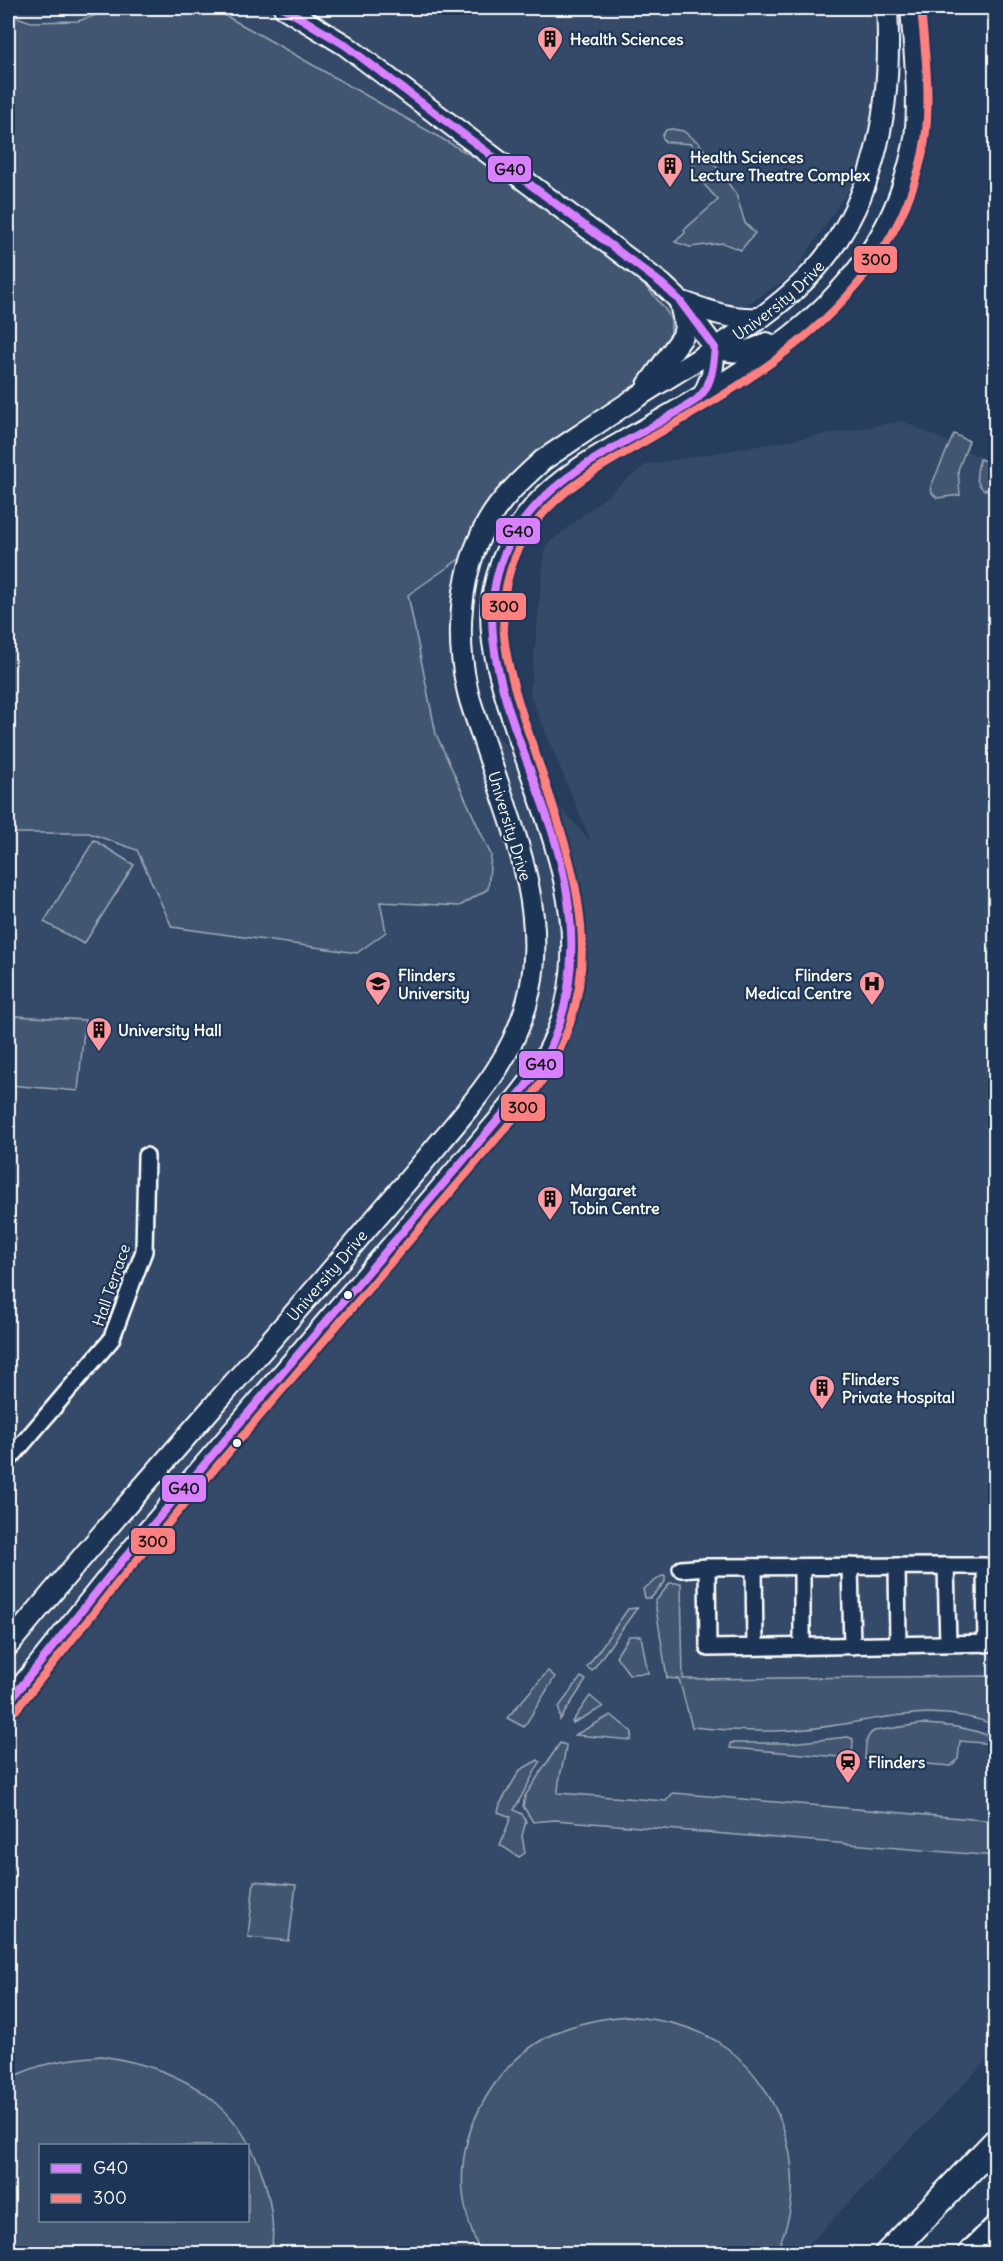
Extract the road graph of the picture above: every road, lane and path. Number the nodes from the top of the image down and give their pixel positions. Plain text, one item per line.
1 (284, 8) edge
2 (887, 8) edge
3 (912, 8) edge
4 (846, 284) junction
5 (680, 301) junction
6 (759, 318) junction
7 (715, 348) junction
8 (641, 394) junction
9 (703, 396) junction
10 (146, 1156) dead end
11 (8, 1461) edge
12 (850, 1566) junction
13 (897, 1566) junction
14 (946, 1566) junction
15 (707, 1567) junction
16 (754, 1567) junction
17 (802, 1567) junction
18 (681, 1569) dead end
19 (991, 1643) edge
20 (948, 1644) junction
21 (898, 1645) junction
22 (8, 1646) edge
23 (852, 1646) junction
24 (754, 1647) junction
25 (802, 1647) junction
26 (8, 1703) edge
27 (996, 2142) edge
28 (996, 2231) edge
29 (888, 2253) edge
30 (973, 2253) edge

1 - 5 street
2 - 6 street, University Drive
3 - 4 street, University Drive
4 - 7 street
4 - 9 street, University Drive
5 - 6 street
5 - 7 street
5 - 8 street
6 - 7 street, University Drive
7 - 8 street, University Drive
7 - 9 street
8 - 22 street, University Drive
9 - 26 street, University Drive
10 - 11 street, Hall Terrace
12 - 13 street
12 - 17 street
12 - 23 street
13 - 14 street
13 - 21 street
14 - 19 street
14 - 20 street
15 - 16 street
15 - 18 street
15 - 24 street
16 - 17 street
16 - 24 street
17 - 25 street
19 - 20 street
20 - 21 street
21 - 23 street
23 - 25 street
24 - 25 street
27 - 29 highway
28 - 30 highway

